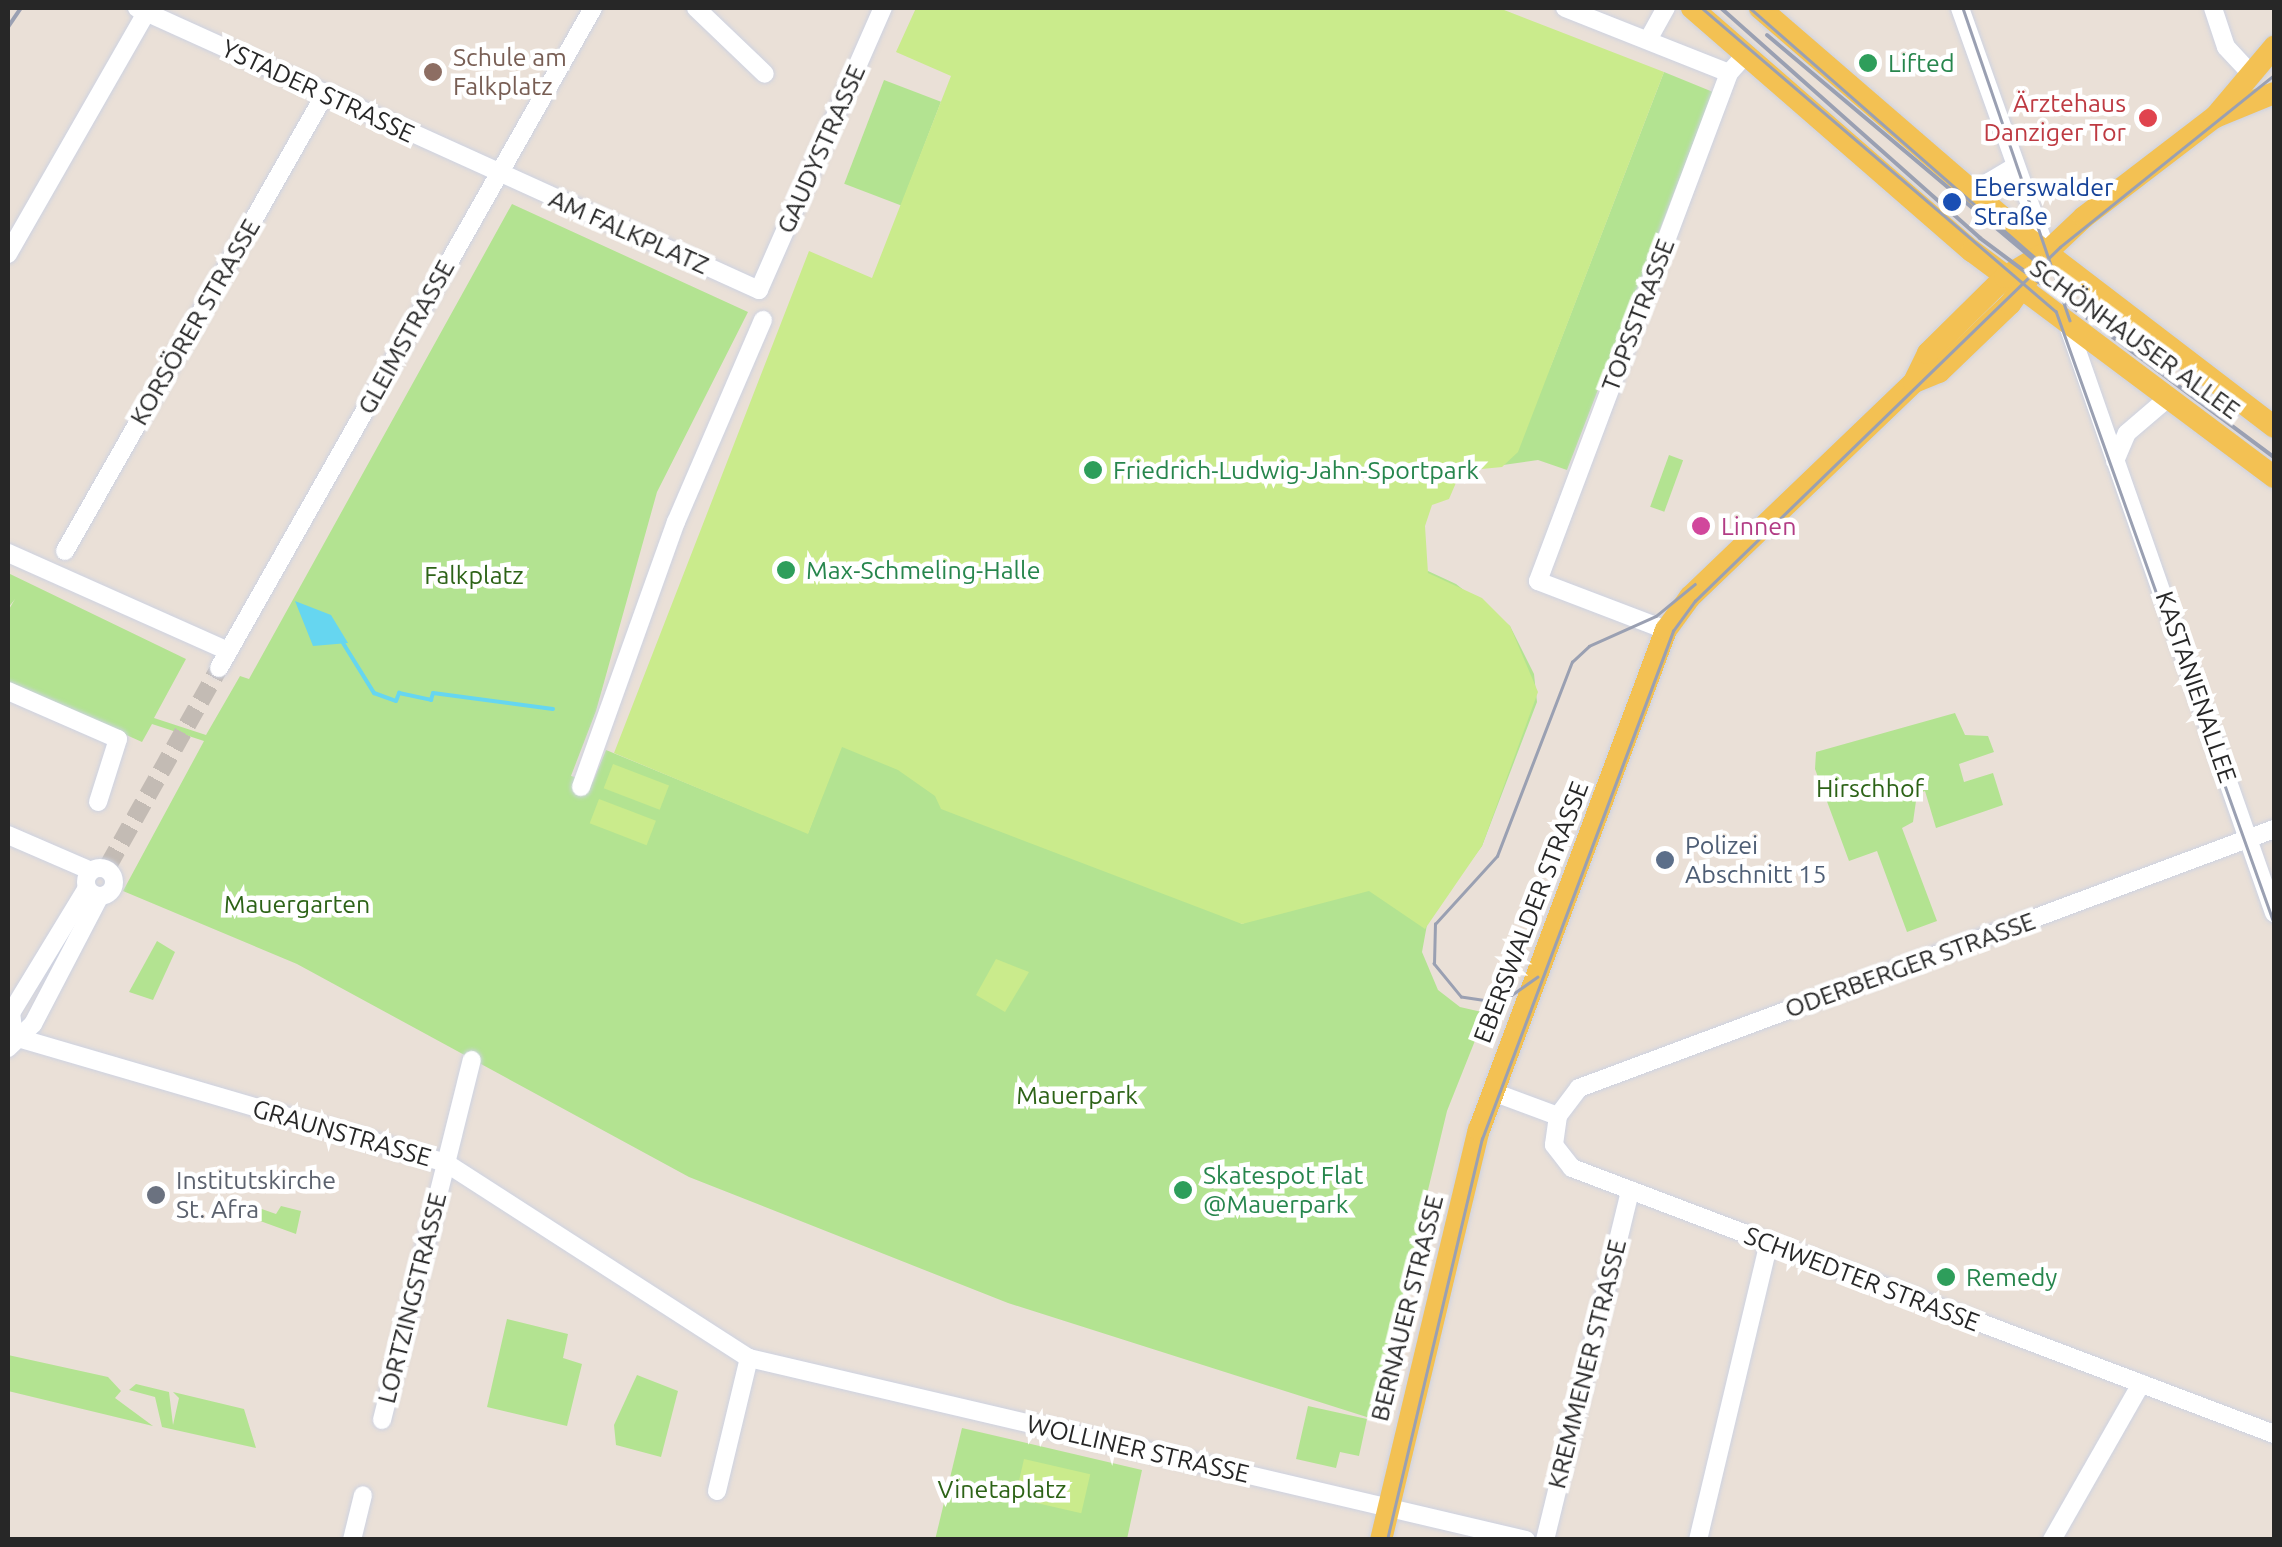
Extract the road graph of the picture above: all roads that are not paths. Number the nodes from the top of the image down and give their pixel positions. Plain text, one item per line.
1 (593, 8) edge
2 (696, 8) edge
3 (882, 8) edge
4 (1565, 8) edge
5 (1666, 8) edge
6 (1692, 8) edge
7 (1760, 8) edge
8 (1960, 8) edge
9 (2213, 8) edge
10 (144, 9) edge
11 (1648, 40) junction
12 (2274, 47) edge
13 (1746, 54) junction
14 (1728, 72) junction
15 (2249, 72) junction
16 (765, 74) dead end
17 (325, 94) junction
18 (2272, 98) edge
19 (2215, 117) junction
20 (2014, 167) junction
21 (499, 174) junction
22 (1972, 192) junction
23 (2047, 252) junction
24 (8, 254) edge
25 (2014, 284) junction
26 (759, 290) joint
27 (762, 320) dead end
28 (2069, 328) junction
29 (2192, 362) junction
30 (2168, 398) junction
31 (2274, 427) edge
32 (2115, 460) junction
33 (2274, 478) edge
34 (65, 551) dead end
35 (8, 553) edge
36 (1666, 630) junction
37 (8, 691) edge
38 (582, 787) dead end
39 (98, 802) dead end
40 (2274, 830) edge
41 (8, 835) edge
42 (2249, 839) junction
43 (2274, 913) edge
44 (10, 1040) edge
45 (472, 1060) dead end
46 (1492, 1092) junction
47 (1558, 1116) junction
48 (446, 1163) junction
49 (1630, 1190) junction
50 (1769, 1243) junction
51 (749, 1358) junction
52 (2140, 1384) junction
53 (382, 1420) dead end
54 (2274, 1434) edge
55 (718, 1491) dead end
56 (363, 1495) dead end
57 (1388, 1508) junction
58 (352, 1540) edge
59 (1381, 1540) edge
60 (1526, 1540) edge
61 (1545, 1540) edge
62 (1698, 1540) edge
63 (2052, 1540) edge

1 - 21 street, GLEIMSTRASSE
2 - 16 street
3 - 26 street, GAUDYSTRASSE
4 - 11 street
5 - 11 street
6 - 13 main road, SCHÖNHAUSER ALLEE
7 - 22 main road, SCHÖNHAUSER ALLEE
8 - 20 street
9 - 15 street
10 - 17 street, YSTADER STRASSE
10 - 24 street
11 - 14 street
12 - 15 main road
13 - 14 street, TOPSSTRASSE
13 - 25 main road, SCHÖNHAUSER ALLEE
14 - 36 street, TOPSSTRASSE
15 - 19 main road
17 - 21 street, YSTADER STRASSE
17 - 34 street, KORSÖRER STRASSE
18 - 19 main road
19 - 23 main road
20 - 22 street
20 - 23 street
21 - 26 street, AM FALKPLATZ
21 - 35 street, GLEIMSTRASSE
22 - 23 main road, SCHÖNHAUSER ALLEE
23 - 25 main road, EBERSWALDER STRASSE
23 - 29 main road, SCHÖNHAUSER ALLEE
25 - 28 main road, SCHÖNHAUSER ALLEE
25 - 36 main road, EBERSWALDER STRASSE
27 - 38 street
28 - 30 main road, SCHÖNHAUSER ALLEE
28 - 32 street, KASTANIENALLEE
29 - 30 main road
29 - 31 main road, SCHÖNHAUSER ALLEE
30 - 32 street
30 - 33 main road, SCHÖNHAUSER ALLEE
32 - 42 street, KASTANIENALLEE
36 - 46 main road, EBERSWALDER STRASSE
37 - 39 street
40 - 42 street, ODERBERGER STRASSE
41 - 44 street
42 - 43 street, KASTANIENALLEE
42 - 47 street, ODERBERGER STRASSE
44 - 48 street, GRAUNSTRASSE
45 - 48 street, LORTZINGSTRASSE
46 - 47 street
46 - 57 main road, BERNAUER STRASSE
47 - 49 street, SCHWEDTER STRASSE
48 - 51 street, GRAUNSTRASSE
48 - 53 street, LORTZINGSTRASSE
49 - 50 street, SCHWEDTER STRASSE
49 - 61 street, KREMMENER STRASSE
50 - 52 street, SCHWEDTER STRASSE
50 - 62 street
51 - 55 street
51 - 57 street, WOLLINER STRASSE
52 - 54 street, SCHWEDTER STRASSE
52 - 63 street
56 - 58 street
57 - 59 main road, BERNAUER STRASSE
57 - 60 street, WOLLINER STRASSE

